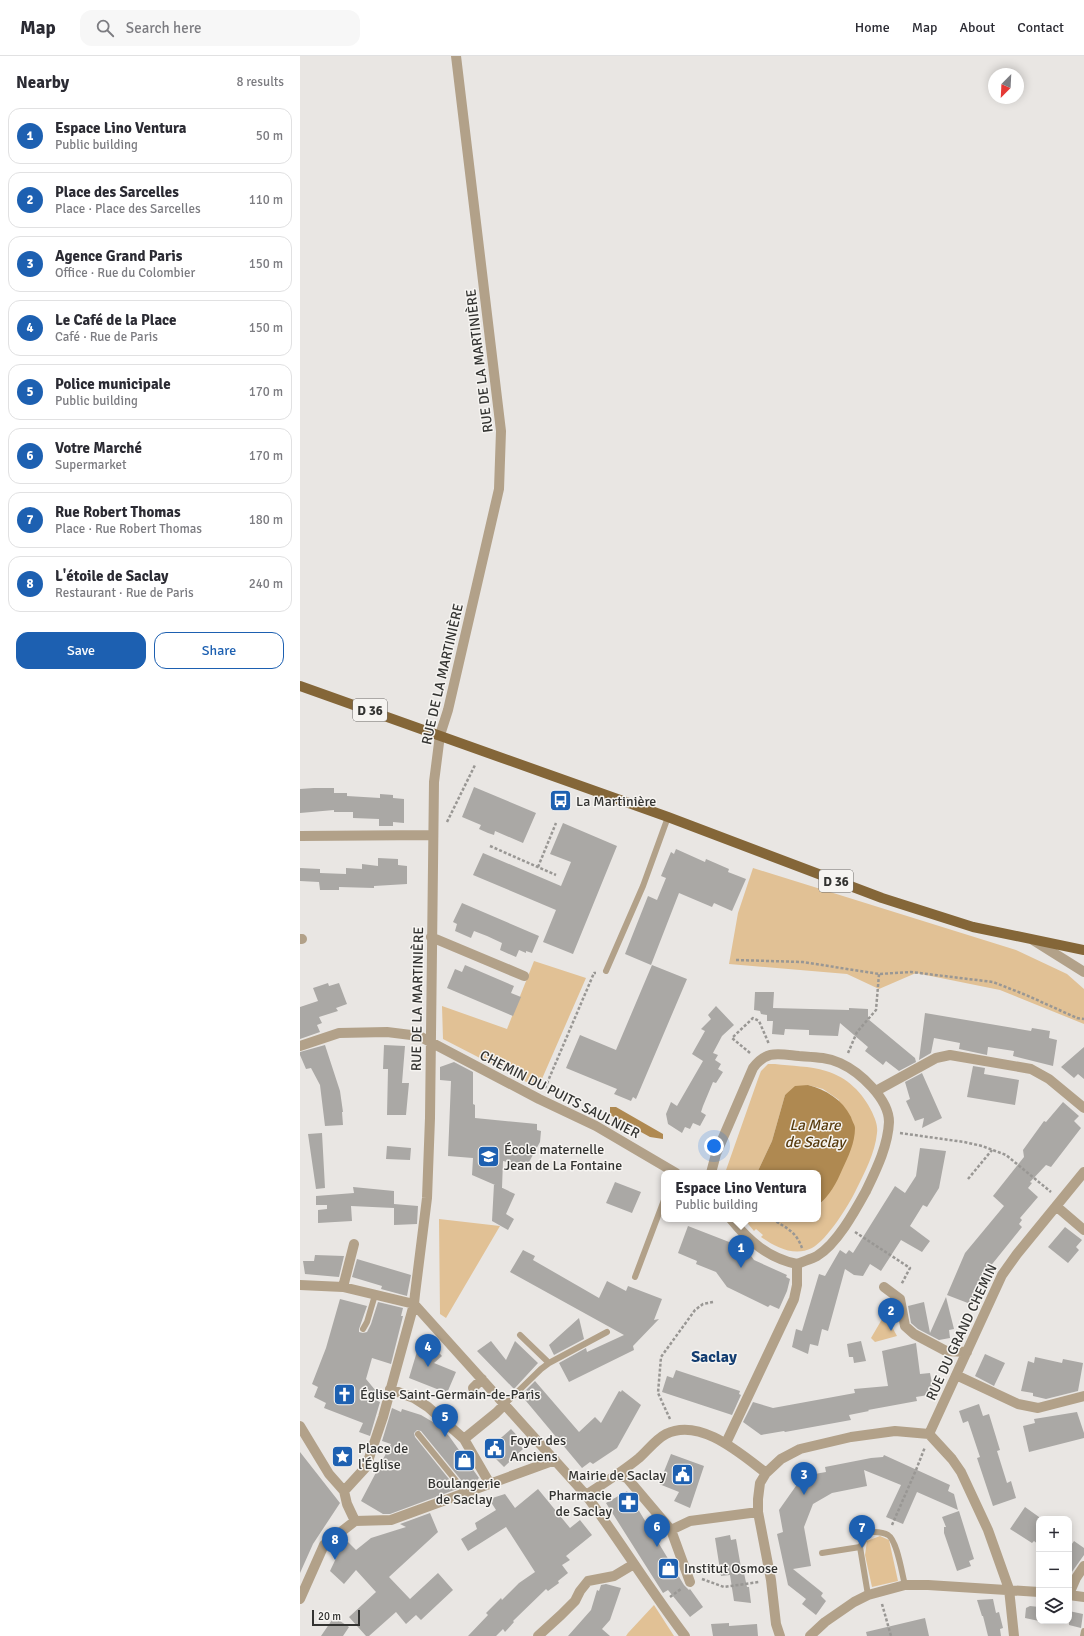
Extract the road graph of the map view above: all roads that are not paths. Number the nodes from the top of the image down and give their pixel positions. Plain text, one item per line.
1 (456, 56) edge
2 (300, 686) edge
3 (440, 735) junction
4 (668, 817) junction
5 (433, 835) junction
6 (300, 836) edge
7 (431, 937) junction
8 (1033, 940) junction
9 (1084, 950) edge
10 (606, 971) road end
11 (1084, 972) edge
12 (524, 976) dead end
13 (430, 1042) junction
14 (300, 1046) edge
15 (876, 1091) junction
16 (1084, 1108) edge
17 (671, 1170) edge
18 (712, 1170) edge
19 (1084, 1172) edge
20 (1056, 1206) junction
21 (661, 1208) edge
22 (734, 1222) edge
23 (1084, 1230) edge
24 (354, 1244) dead end
25 (801, 1262) junction
26 (635, 1276) dead end
27 (300, 1285) edge
28 (884, 1287) dead end
29 (342, 1288) junction
30 (375, 1295) junction
31 (414, 1304) junction
32 (363, 1329) dead end
33 (607, 1332) dead end
34 (520, 1335) dead end
35 (967, 1352) junction
36 (549, 1363) junction
37 (956, 1375) junction
38 (482, 1380) junction
39 (473, 1388) dead end
40 (390, 1389) junction
41 (1084, 1396) edge
42 (505, 1404) junction
43 (300, 1426) edge
44 (418, 1434) dead end
45 (929, 1434) junction
46 (464, 1439) junction
47 (726, 1444) junction
48 (555, 1460) junction
49 (766, 1472) junction
50 (616, 1475) junction
51 (490, 1484) junction
52 (344, 1491) junction
53 (466, 1493) junction
54 (586, 1495) junction
55 (758, 1512) junction
56 (355, 1521) junction
57 (671, 1530) junction
58 (860, 1547) junction
59 (822, 1553) dead end
60 (634, 1564) junction
61 (1084, 1566) edge
62 (690, 1582) road end
63 (905, 1585) junction
64 (1072, 1588) edge
65 (1009, 1589) junction
66 (1036, 1592) edge
67 (868, 1595) junction
68 (1072, 1595) edge
69 (1084, 1597) edge
70 (300, 1599) edge
71 (1084, 1631) edge
72 (538, 1636) edge
73 (685, 1636) edge
74 (780, 1636) edge
75 (810, 1636) edge
76 (1014, 1636) edge
77 (1083, 1636) edge

1 - 3 street, RUE DE LA MARTINIÈRE
2 - 3 main road, D 36
3 - 4 main road, D 36
3 - 5 street, RUE DE LA MARTINIÈRE
4 - 8 main road, D 36
4 - 10 lane
5 - 6 street
5 - 7 street, RUE DE LA MARTINIÈRE
7 - 12 street
7 - 13 street, RUE DE LA MARTINIÈRE
8 - 9 main road, D 36
8 - 11 street
13 - 14 street, CHEMIN DU PUITS SAULNIER
13 - 17 street, CHEMIN DU PUITS SAULNIER
13 - 31 street, RUE DE LA MARTINIÈRE
15 - 16 street
15 - 18 street
15 - 25 street
19 - 20 street, RUE DU GRAND CHEMIN
20 - 23 street
20 - 35 street, RUE DU GRAND CHEMIN
21 - 26 lane
22 - 25 street
24 - 29 street
25 - 47 street
27 - 29 street
28 - 35 street
29 - 30 street
30 - 31 street
30 - 32 lane
31 - 38 street
31 - 40 street, RUE DE LA MARTINIÈRE
33 - 36 lane
34 - 36 lane
35 - 37 street, RUE DU GRAND CHEMIN
36 - 42 lane
37 - 41 street
37 - 45 street, RUE DU GRAND CHEMIN
38 - 39 street
38 - 42 street
40 - 46 street
40 - 52 street, RUE DE LA MARTINIÈRE
42 - 46 street
42 - 48 street
43 - 52 street
44 - 53 lane
45 - 49 street
45 - 65 street
46 - 51 street
47 - 49 street
47 - 50 street
48 - 51 street
48 - 54 street
49 - 55 street
50 - 54 street
50 - 57 street
51 - 53 street
52 - 56 street
53 - 56 street
54 - 60 street
55 - 57 street
55 - 74 street
56 - 70 street
57 - 62 street
58 - 59 lane
58 - 63 lane
58 - 67 lane
60 - 72 street
60 - 73 street
61 - 64 street
63 - 65 street
63 - 67 street
65 - 66 street
65 - 76 street
67 - 75 street
68 - 69 street
71 - 77 lane

